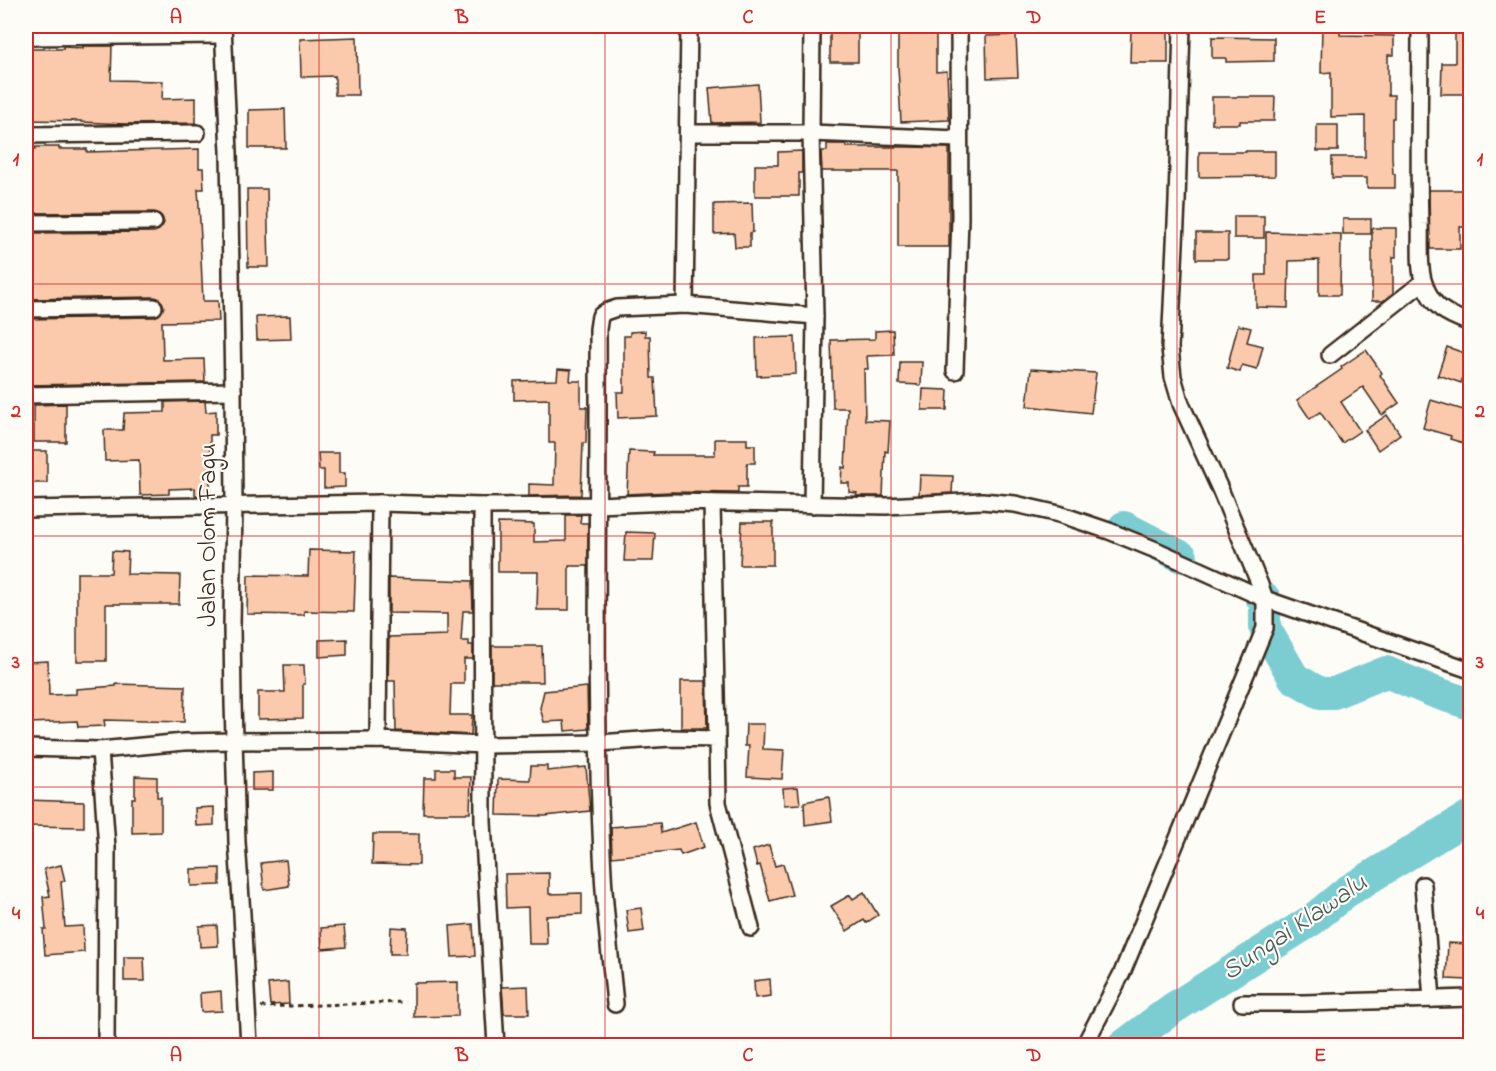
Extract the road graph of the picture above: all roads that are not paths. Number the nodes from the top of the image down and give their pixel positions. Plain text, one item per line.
1 (689, 26) edge
2 (812, 26) edge
3 (959, 26) edge
4 (1182, 26) edge
5 (1420, 26) edge
6 (223, 30) edge
7 (26, 37) edge
8 (197, 133) dead end
9 (687, 133) junction
10 (811, 133) junction
11 (26, 135) edge
12 (958, 139) junction
13 (154, 222) dead end
14 (26, 224) edge
15 (1423, 282) junction
16 (685, 305) junction
17 (154, 307) dead end
18 (26, 309) edge
19 (815, 316) junction
20 (1470, 323) edge
21 (1330, 355) dead end
22 (955, 371) dead end
23 (233, 391) junction
24 (26, 395) edge
25 (380, 503) junction
26 (712, 503) junction
27 (597, 505) junction
28 (812, 505) junction
29 (234, 506) junction
30 (482, 506) junction
31 (26, 509) edge
32 (1265, 599) junction
33 (1470, 670) edge
34 (717, 739) junction
35 (378, 740) junction
36 (234, 741) junction
37 (599, 743) junction
38 (483, 745) junction
39 (26, 748) edge
40 (100, 750) junction
41 (1423, 885) dead end
42 (751, 928) dead end
43 (1470, 998) edge
44 (1432, 999) junction
45 (1242, 1002) dead end
46 (615, 1004) dead end
47 (1084, 1045) edge
48 (106, 1046) edge
49 (249, 1046) edge
50 (496, 1046) edge

1 - 9 street
2 - 10 street
3 - 12 street
4 - 32 street
5 - 15 street
6 - 7 street
6 - 23 street, Jalan Olom Fagu
8 - 11 street
9 - 10 street
9 - 16 street
10 - 12 street
10 - 19 street
12 - 22 street
13 - 14 street
15 - 20 street
15 - 21 street
16 - 19 street
16 - 27 street
17 - 18 street
19 - 28 street
23 - 24 street
23 - 29 street, Jalan Olom Fagu
25 - 29 street
25 - 30 street
25 - 35 street
26 - 27 street
26 - 28 street
26 - 34 street
27 - 30 street
27 - 37 street
28 - 32 street
29 - 31 street
29 - 36 street, Jalan Olom Fagu
30 - 38 street
32 - 33 street
32 - 47 street
34 - 37 street
34 - 42 street
35 - 36 street
35 - 38 street
36 - 40 street
36 - 49 street, Jalan Olom Fagu
37 - 38 street
37 - 46 street
38 - 50 street
39 - 40 street
40 - 48 street
41 - 44 street
43 - 44 street
44 - 45 street

